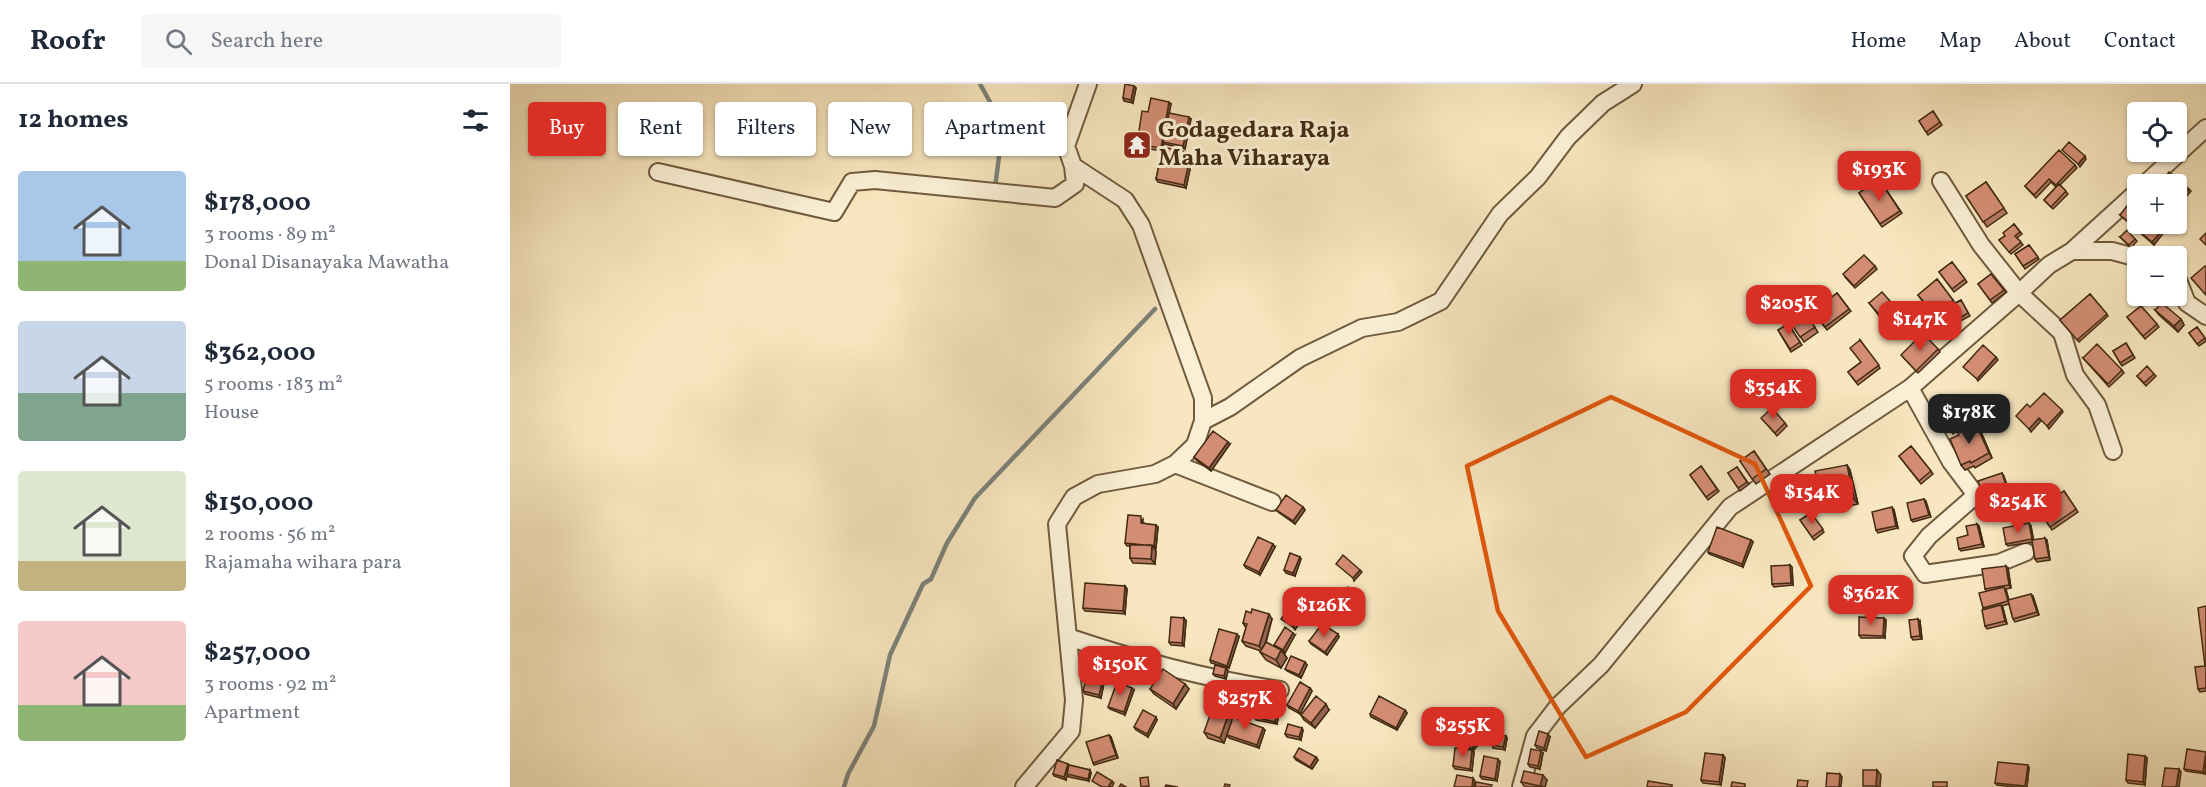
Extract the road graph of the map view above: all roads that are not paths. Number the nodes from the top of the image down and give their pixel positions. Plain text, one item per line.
1 (1088, 84) edge
2 (1633, 84) edge
3 (2206, 128) edge
4 (1073, 166) junction
5 (658, 172) dead end
6 (2156, 174) edge
7 (1941, 181) dead end
8 (2127, 201) edge
9 (2072, 251) junction
10 (2127, 255) edge
11 (2019, 293) junction
12 (2187, 303) edge
13 (2206, 316) edge
14 (1910, 388) junction
15 (1203, 421) junction
16 (2113, 451) dead end
17 (1175, 464) junction
18 (1272, 502) dead end
19 (2026, 552) dead end
20 (1068, 637) junction
21 (1280, 690) dead end
22 (1024, 787) edge
23 (1521, 787) edge

1 - 4 street
2 - 15 street
3 - 6 street
4 - 5 street
4 - 15 street
7 - 11 street
8 - 9 street
9 - 10 street
9 - 11 street
11 - 14 street
11 - 16 street
12 - 13 street
14 - 19 street
14 - 23 street
15 - 17 street
17 - 18 street
17 - 20 street
20 - 21 street
20 - 22 street

